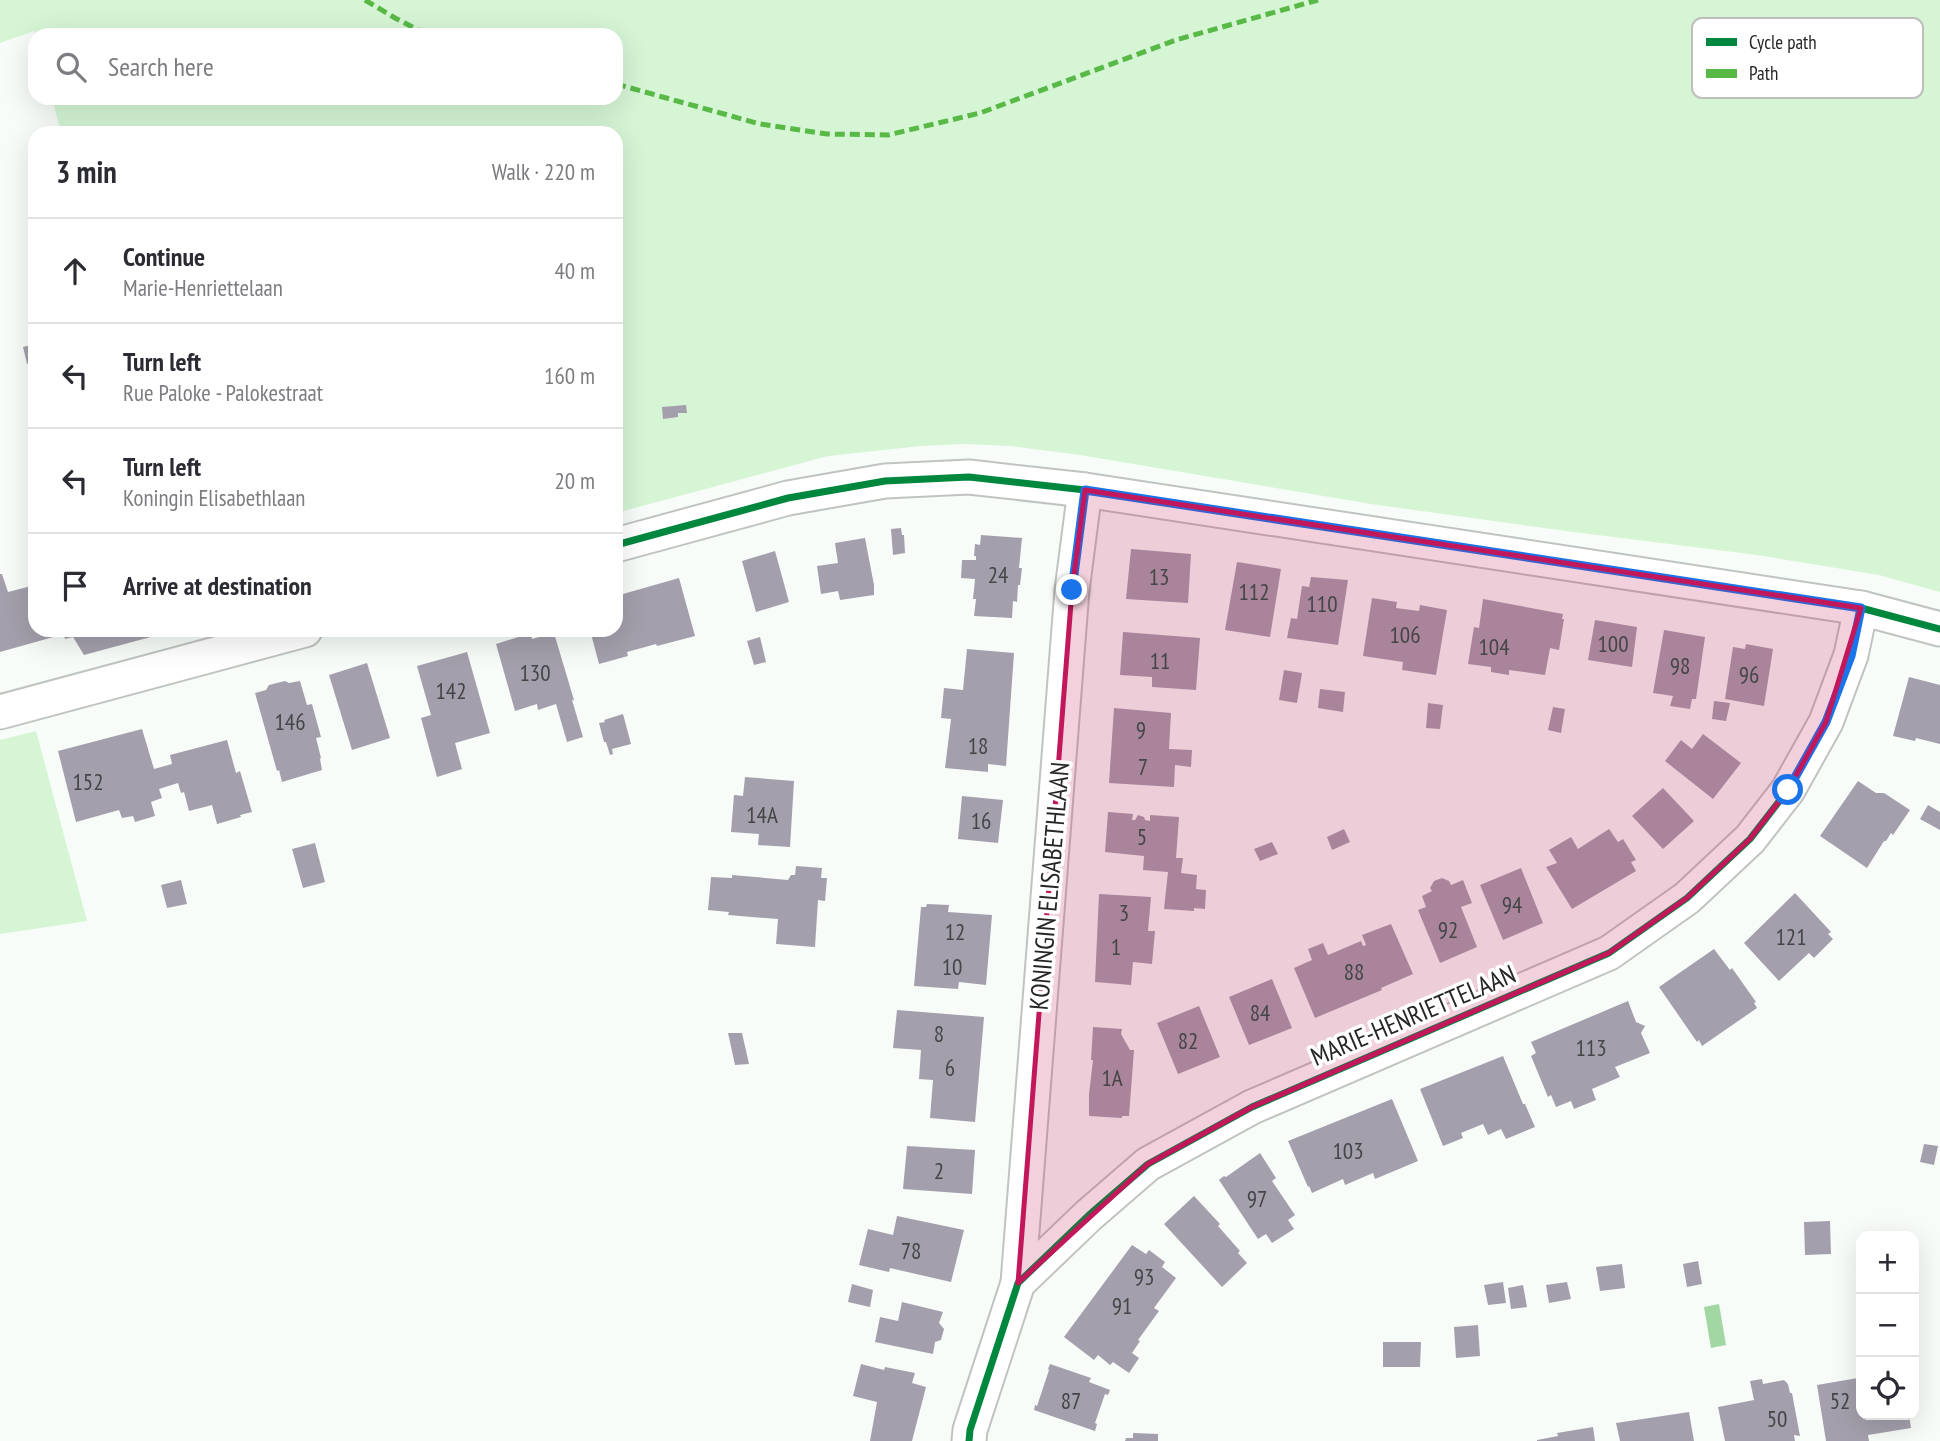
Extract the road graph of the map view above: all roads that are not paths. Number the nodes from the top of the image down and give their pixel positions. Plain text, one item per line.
1 (1085, 490) junction
2 (623, 543) edge
3 (1861, 608) junction
4 (1940, 629) edge
5 (279, 637) edge
6 (0, 712) edge
7 (1018, 1283) junction
8 (969, 1441) edge

1 - 2 street
1 - 3 street
1 - 7 street, KONINGIN ELISABETHLAAN
3 - 4 street
3 - 7 street, MARIE-HENRIETTELAAN
5 - 6 street
7 - 8 street, MARIE-HENRIETTELAAN

